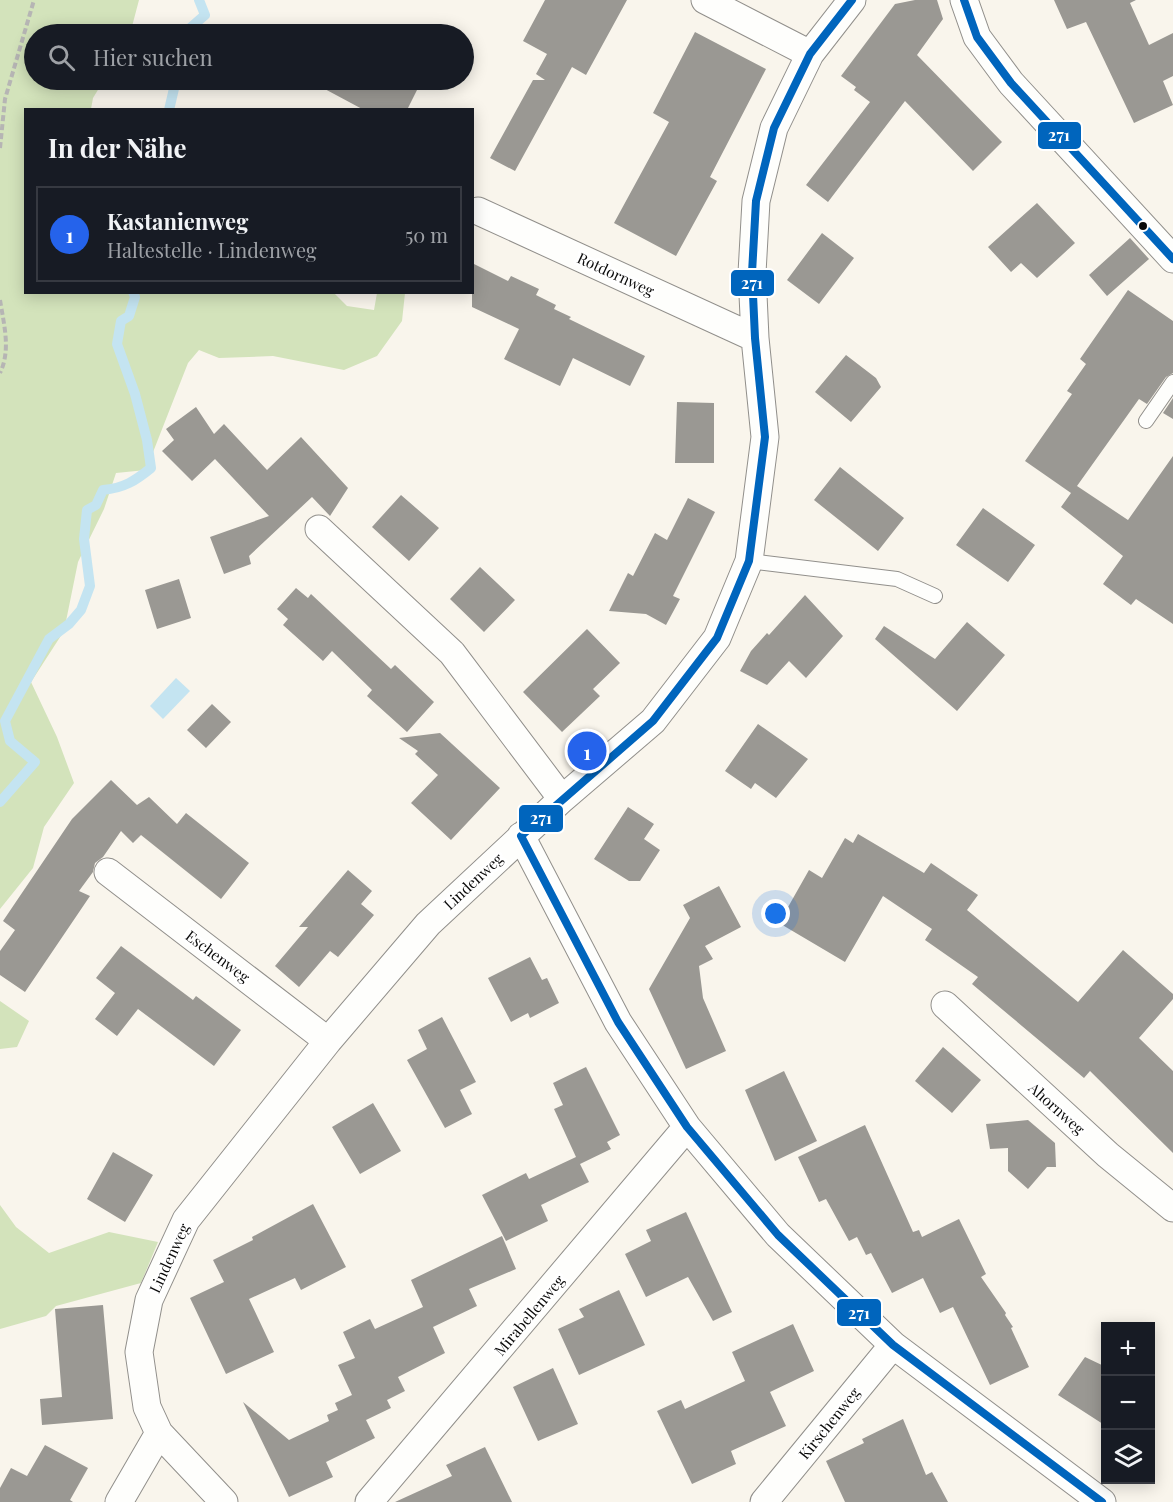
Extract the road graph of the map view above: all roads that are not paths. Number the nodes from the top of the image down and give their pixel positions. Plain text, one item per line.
1 (705, 0) edge
2 (852, 0) edge
3 (964, 0) edge
4 (810, 54) junction
5 (478, 211) dead end
6 (1173, 259) edge
7 (755, 338) junction
8 (1173, 382) edge
9 (1146, 421) dead end
10 (320, 529) dead end
11 (749, 561) junction
12 (935, 596) dead end
13 (562, 798) junction
14 (521, 837) junction
15 (108, 872) dead end
16 (945, 1005) dead end
17 (328, 1041) junction
18 (687, 1127) junction
19 (1173, 1208) edge
20 (893, 1345) junction
21 (159, 1433) junction
22 (119, 1502) edge
23 (224, 1502) edge
24 (369, 1502) edge
25 (764, 1502) edge
26 (1102, 1502) edge

1 - 4 street
2 - 4 street, Lindenweg
3 - 6 street
4 - 7 street, Lindenweg
5 - 7 street, Rotdornweg
7 - 11 street, Lindenweg
8 - 9 lane
10 - 13 street
11 - 12 lane
11 - 13 street, Lindenweg
13 - 14 street, Lindenweg
14 - 17 street, Lindenweg
14 - 18 street
15 - 17 street, Eschenweg
16 - 19 street, Ahornweg
17 - 21 street, Lindenweg
18 - 20 street
18 - 24 street, Mirabellenweg
20 - 25 street, Kirschenweg
20 - 26 street
21 - 22 street
21 - 23 street, Lindenweg

